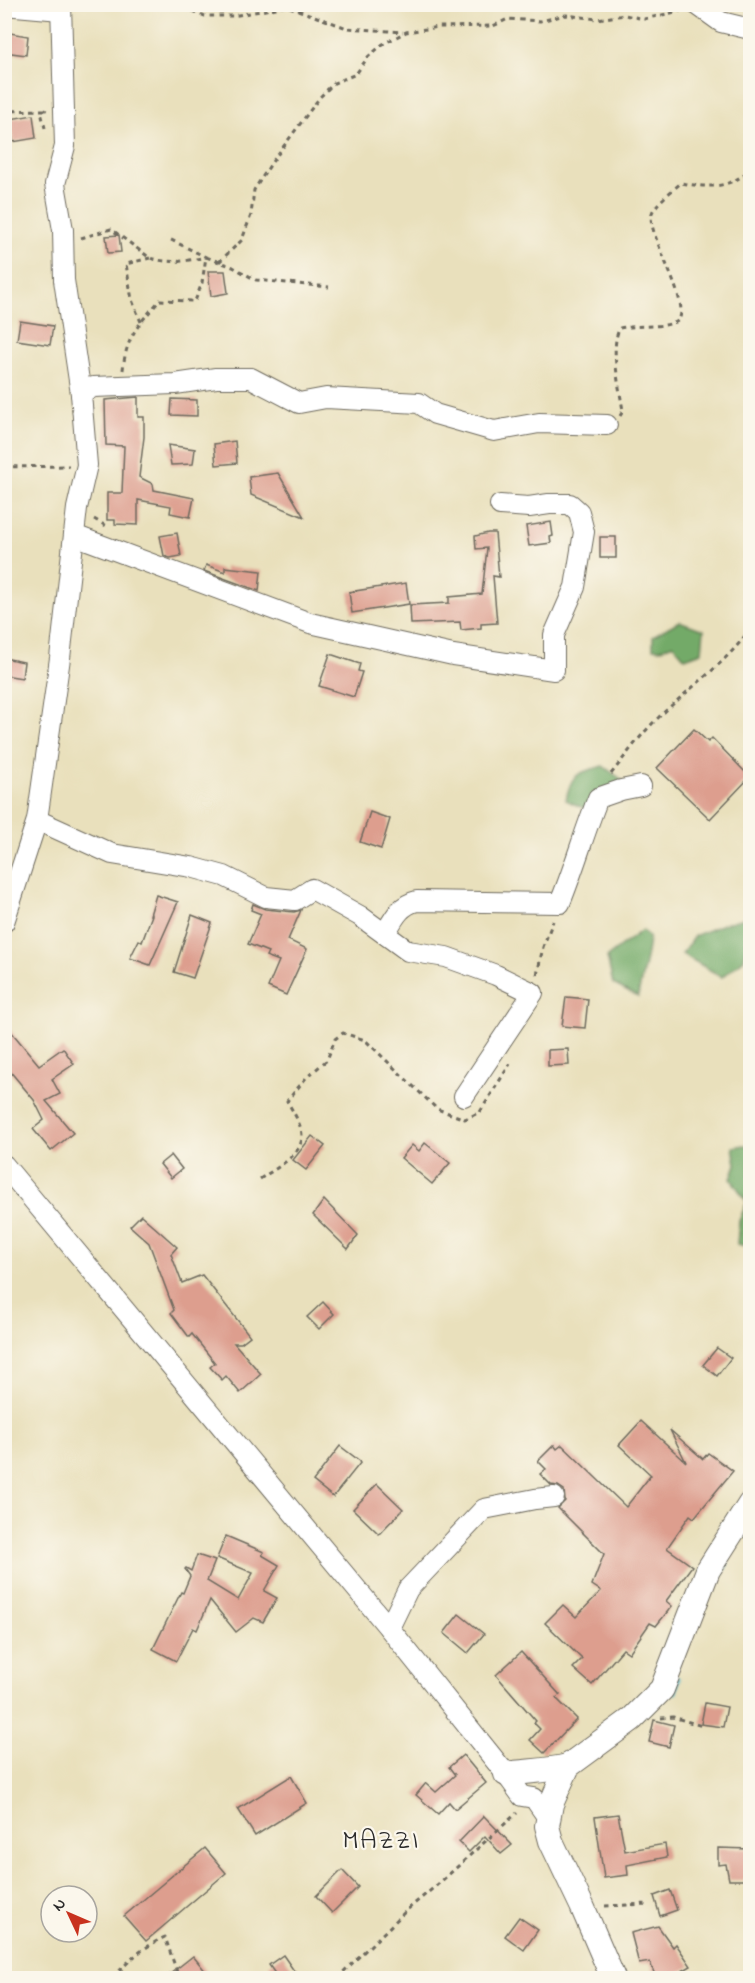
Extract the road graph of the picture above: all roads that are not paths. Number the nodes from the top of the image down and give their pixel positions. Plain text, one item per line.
1 (4, 5) edge
2 (697, 5) edge
3 (61, 7) edge
4 (750, 28) edge
5 (81, 394) junction
6 (607, 425) road end
7 (500, 505) dead end
8 (74, 535) junction
9 (640, 786) dead end
10 (37, 820) junction
11 (4, 922) edge
12 (386, 932) junction
13 (464, 1096) dead end
14 (4, 1165) edge
15 (554, 1497) dead end
16 (750, 1504) edge
17 (389, 1628) junction
18 (568, 1766) junction
19 (506, 1774) junction
20 (548, 1818) junction
21 (613, 1978) edge

1 - 3 street
2 - 4 street
3 - 5 street
5 - 6 street
5 - 8 street
7 - 8 street
8 - 10 street
9 - 12 street
10 - 11 street
10 - 12 street
12 - 13 street
14 - 17 street
15 - 17 street
16 - 18 street
17 - 19 street
18 - 19 street
18 - 20 street
19 - 20 street
20 - 21 street

